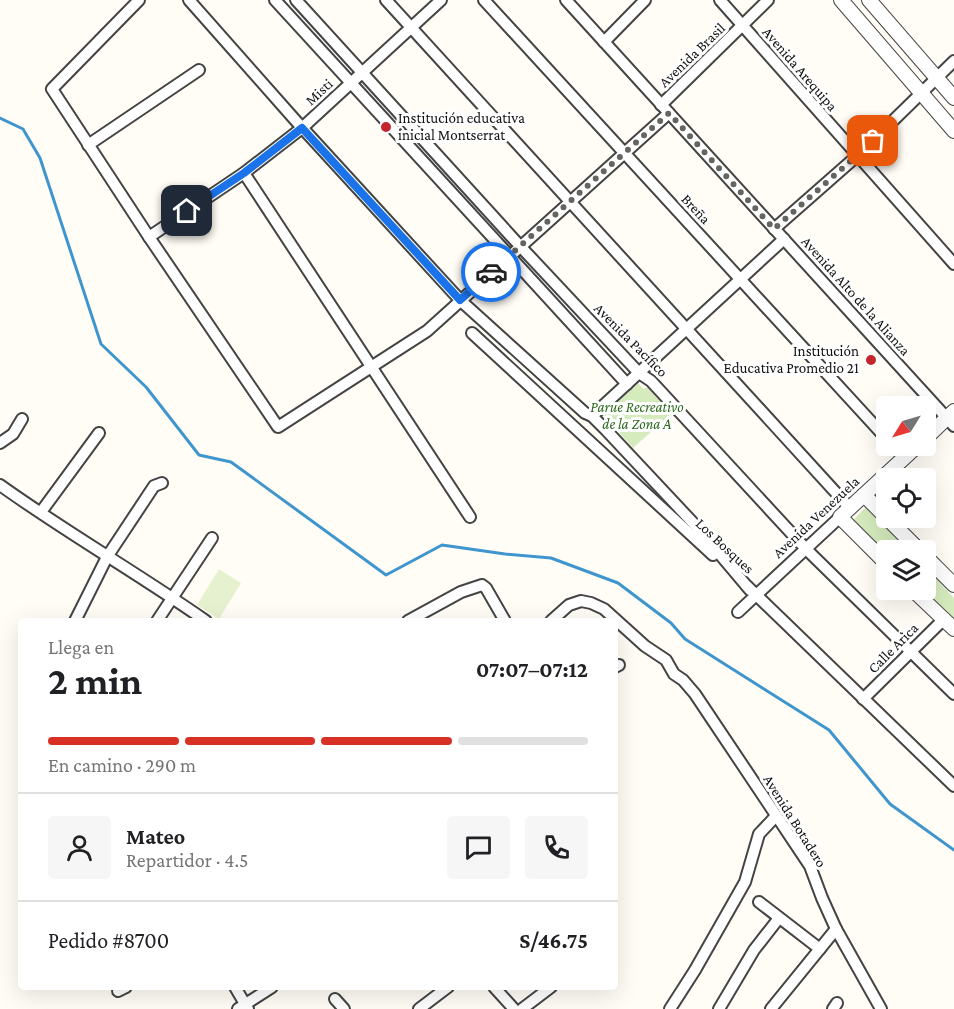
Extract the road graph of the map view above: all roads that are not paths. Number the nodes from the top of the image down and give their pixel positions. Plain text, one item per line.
1 (139, 0) edge
2 (189, 0) edge
3 (275, 0) edge
4 (296, 0) edge
5 (386, 0) edge
6 (441, 0) edge
7 (484, 0) edge
8 (566, 0) edge
9 (645, 0) edge
10 (720, 0) edge
11 (768, 0) edge
12 (841, 0) edge
13 (869, 0) edge
14 (743, 26) junction
15 (411, 28) junction
16 (604, 42) junction
17 (954, 61) edge
18 (199, 70) dead end
19 (362, 72) junction
20 (936, 78) junction
21 (351, 83) junction
22 (921, 94) junction
23 (954, 98) edge
24 (665, 109) junction
25 (302, 128) junction
26 (954, 131) edge
27 (88, 145) junction
28 (624, 153) junction
29 (857, 156) junction
30 (244, 173) junction
31 (570, 200) junction
32 (774, 229) junction
33 (148, 237) junction
34 (784, 239) junction
35 (520, 246) junction
36 (509, 256) junction
37 (954, 264) edge
38 (741, 279) junction
39 (460, 300) junction
40 (687, 328) junction
41 (472, 333) dead end
42 (373, 367) junction
43 (639, 373) junction
44 (627, 384) junction
45 (592, 416) junction
46 (952, 418) edge
47 (22, 419) dead end
48 (876, 427) edge
49 (936, 430) edge
50 (99, 434) dead end
51 (0, 443) edge
52 (904, 457) edge
53 (162, 483) dead end
54 (0, 485) edge
55 (864, 495) junction
56 (845, 512) junction
57 (41, 513) junction
58 (470, 517) dead end
59 (212, 538) dead end
60 (909, 540) edge
61 (806, 549) junction
62 (876, 551) edge
63 (107, 557) junction
64 (936, 567) edge
65 (954, 585) edge
66 (753, 592) junction
67 (173, 598) junction
68 (924, 600) edge
69 (738, 612) dead end
70 (76, 618) edge
71 (159, 618) edge
72 (202, 618) edge
73 (413, 618) edge
74 (503, 618) edge
75 (554, 618) edge
76 (614, 618) edge
77 (618, 622) edge
78 (949, 624) edge
79 (911, 652) junction
80 (954, 694) edge
81 (863, 699) junction
82 (954, 786) edge
83 (776, 816) junction
84 (759, 902) dead end
85 (779, 918) junction
86 (836, 929) junction
87 (820, 949) junction
88 (236, 990) edge
89 (268, 990) edge
90 (444, 990) edge
91 (497, 990) edge
92 (547, 990) edge
93 (335, 999) dead end
94 (243, 1008) edge
95 (344, 1009) edge
96 (419, 1009) edge
97 (514, 1009) edge
98 (522, 1009) edge
99 (670, 1009) edge
100 (719, 1009) edge
101 (771, 1009) edge
102 (881, 1009) edge

1 - 27 street
2 - 25 street
3 - 21 street, Avenida Pacífico
4 - 19 street, Avenida Pacífico
5 - 15 street
6 - 15 street, Misti
7 - 28 street, Breña
8 - 16 street, Avenida Alto de la Alianza
9 - 16 street
10 - 14 street, Avenida Arequipa
11 - 14 street, Avenida Brasil
12 - 22 street
13 - 20 street
14 - 24 street, Avenida Brasil
14 - 29 street, Avenida Arequipa
15 - 19 street, Misti
15 - 31 street
16 - 24 street, Avenida Alto de la Alianza
17 - 20 street
18 - 27 street
19 - 21 street, Misti
19 - 35 street, Avenida Pacífico
20 - 22 street
20 - 23 street
21 - 25 street, Misti
21 - 36 street, Avenida Pacífico
22 - 26 street
22 - 29 street
24 - 28 street, Avenida Brasil
24 - 32 street, Avenida Alto de la Alianza
25 - 30 street, Misti
25 - 39 street
27 - 33 street
28 - 31 street, Avenida Brasil
28 - 38 street, Breña
29 - 32 street
29 - 37 street, Avenida Arequipa
30 - 33 street, Misti
30 - 42 street
31 - 35 street, Avenida Brasil
31 - 40 street
32 - 34 street, Avenida Alto de la Alianza
33 - 42 street, Avenida Brasil
34 - 38 street
34 - 46 street, Avenida Alto de la Alianza
35 - 36 street, Avenida Brasil
35 - 43 street, Avenida Pacífico
36 - 39 street, Avenida Brasil
36 - 44 street, Avenida Pacífico
38 - 40 street
38 - 48 street, Breña
39 - 42 street, Avenida Brasil
39 - 45 street
40 - 43 street
40 - 56 street
41 - 66 street, Los Bosques
42 - 58 street
43 - 44 street
43 - 61 street, Avenida Pacífico
44 - 45 street
45 - 66 street
46 - 49 street
47 - 51 street
50 - 57 street
52 - 55 street, Avenida Venezuela
53 - 63 street
54 - 57 street
55 - 56 street, Avenida Venezuela
55 - 60 street
56 - 61 street, Avenida Venezuela
56 - 62 street
57 - 63 street
59 - 67 street
61 - 66 street, Avenida Venezuela
61 - 79 street, Avenida Pacífico
63 - 67 street
63 - 70 street
64 - 65 street
66 - 69 street, Avenida Venezuela
66 - 81 street, Los Bosques
67 - 71 street
67 - 72 street
68 - 78 street
73 - 74 street
75 - 76 street, Avenida Botadero
77 - 83 street, Avenida Botadero
78 - 79 street, Calle Arica
79 - 80 street, Avenida Pacífico
79 - 81 street, Calle Arica
81 - 82 street, Los Bosques
83 - 86 street, Avenida Botadero
83 - 99 street
84 - 85 street
85 - 87 street
85 - 100 street
86 - 87 street
86 - 102 street, Avenida Botadero
87 - 101 street
88 - 94 street
89 - 94 street
90 - 96 street
91 - 97 street
92 - 98 street
93 - 95 street

